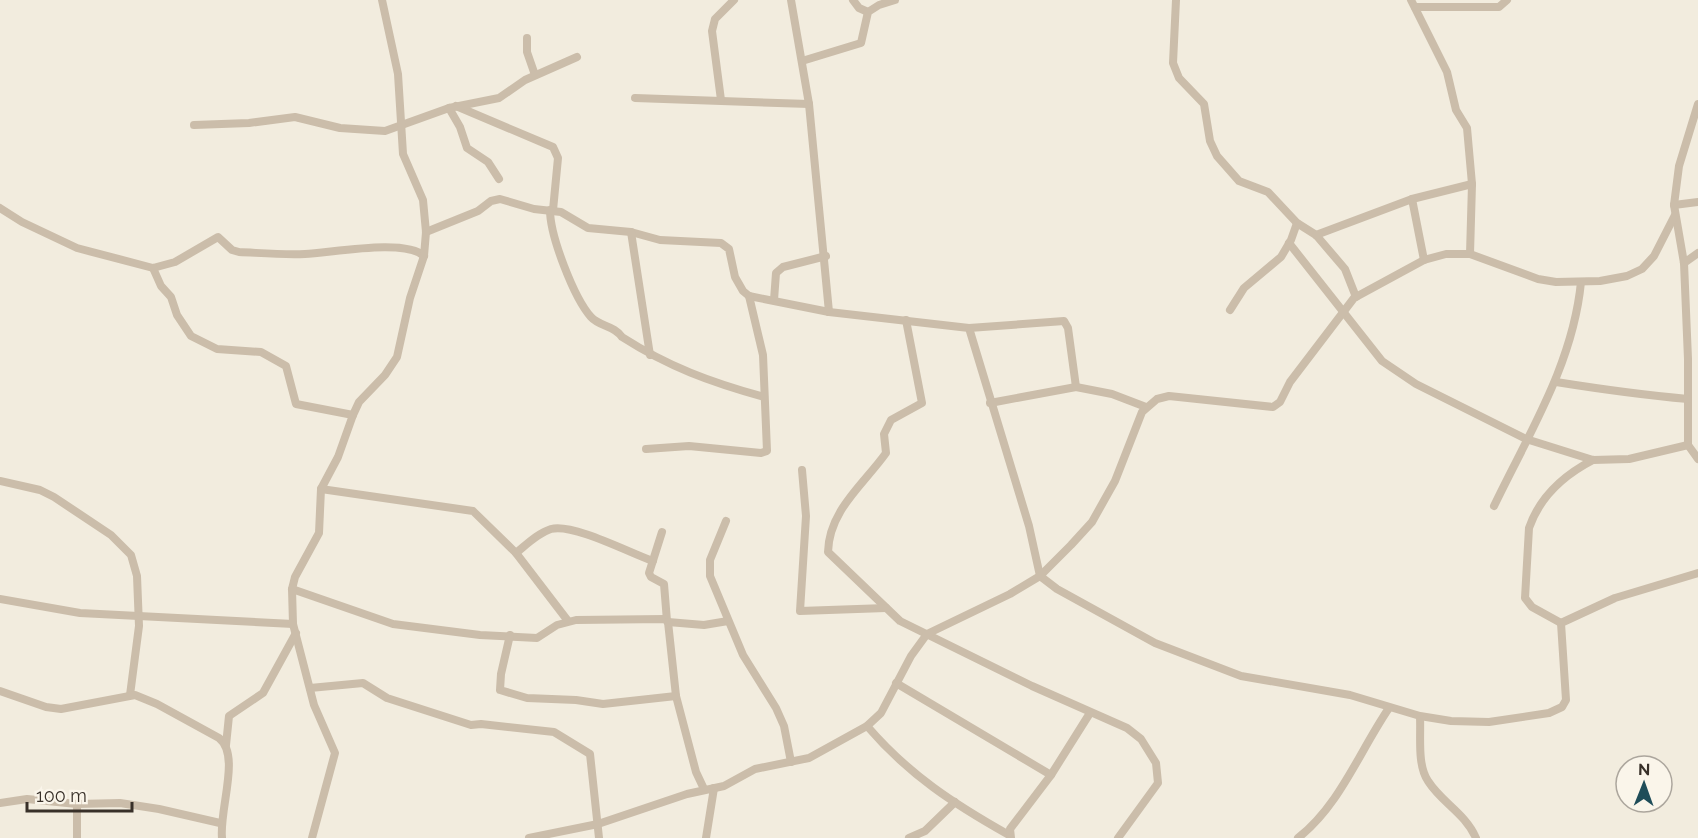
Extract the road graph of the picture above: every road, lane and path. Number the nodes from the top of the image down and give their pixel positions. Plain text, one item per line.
1 (382, 0) edge
2 (734, 0) edge
3 (791, 0) edge
4 (853, 0) edge
5 (895, 0) edge
6 (1176, 0) edge
7 (1507, 0) edge
8 (1413, 3) edge
9 (868, 12) junction
10 (527, 38) dead end
11 (577, 57) dead end
12 (801, 61) junction
13 (535, 75) junction
14 (635, 98) dead end
15 (721, 100) junction
16 (809, 104) junction
17 (1698, 104) edge
18 (452, 107) junction
19 (194, 125) dead end
20 (401, 126) junction
21 (499, 179) dead end
22 (1472, 184) junction
23 (1412, 199) junction
24 (1698, 202) edge
25 (1674, 205) junction
26 (0, 208) edge
27 (551, 210) junction
28 (1675, 215) junction
29 (1297, 224) junction
30 (426, 232) junction
31 (631, 232) junction
32 (1317, 236) junction
33 (1289, 243) junction
34 (1698, 253) edge
35 (1470, 254) junction
36 (424, 256) junction
37 (826, 256) junction
38 (1424, 260) junction
39 (1684, 263) junction
40 (153, 268) junction
41 (1581, 282) junction
42 (749, 296) junction
43 (1356, 297) junction
44 (774, 300) junction
45 (1230, 310) dead end
46 (829, 312) junction
47 (1344, 312) junction
48 (906, 320) junction
49 (969, 328) junction
50 (650, 355) junction
51 (1556, 382) junction
52 (1076, 387) junction
53 (764, 397) junction
54 (1688, 399) junction
55 (990, 403) junction
56 (1146, 408) junction
57 (353, 415) junction
58 (1526, 439) junction
59 (1688, 445) junction
60 (646, 449) dead end
61 (1698, 459) edge
62 (1593, 460) junction
63 (802, 470) dead end
64 (0, 481) edge
65 (321, 489) junction
66 (1494, 506) dead end
67 (726, 521) dead end
68 (662, 532) dead end
69 (516, 553) junction
70 (653, 561) junction
71 (1698, 573) edge
72 (1040, 576) junction
73 (292, 589) junction
74 (0, 599) edge
75 (886, 608) junction
76 (138, 614) junction
77 (568, 621) junction
78 (667, 621) junction
79 (728, 621) junction
80 (1561, 623) junction
81 (295, 629) junction
82 (927, 634) junction
83 (510, 635) junction
84 (896, 683) junction
85 (310, 688) junction
86 (0, 691) edge
87 (130, 695) junction
88 (676, 696) junction
89 (1389, 708) junction
90 (1090, 713) junction
91 (1420, 717) junction
92 (867, 726) junction
93 (226, 745) junction
94 (791, 762) junction
95 (1050, 775) junction
96 (714, 788) junction
97 (704, 789) junction
98 (955, 802) junction
99 (0, 803) edge
100 (77, 804) junction
101 (220, 823) junction
102 (598, 824) junction
103 (1314, 824) junction
104 (1010, 837) edge
105 (77, 838) edge
106 (222, 838) edge
107 (312, 838) edge
108 (529, 838) edge
109 (599, 838) edge
110 (706, 838) edge
111 (909, 838) edge
112 (1118, 838) edge
113 (1298, 838) edge
114 (1310, 838) edge
115 (1476, 838) edge

1 - 20 street
2 - 15 street
3 - 12 street
4 - 9 street
5 - 9 street
6 - 29 street
7 - 8 street
8 - 22 street
9 - 12 street
10 - 13 street
11 - 13 street
12 - 16 street
13 - 18 street
14 - 15 street
15 - 16 street
16 - 37 street
17 - 25 street
18 - 20 street
18 - 21 street
18 - 27 street
19 - 20 street
20 - 30 street
22 - 23 street
22 - 35 street
23 - 32 street
23 - 38 street
24 - 25 street
25 - 28 street
26 - 40 street
27 - 30 street
27 - 31 street
27 - 50 street
28 - 39 street
28 - 41 street
29 - 32 street
29 - 33 street
30 - 36 street
31 - 42 street
31 - 50 street
32 - 43 street
33 - 45 street
33 - 47 street
34 - 39 street
35 - 38 street
35 - 41 street
36 - 40 street
36 - 57 street
37 - 44 street
37 - 46 street
38 - 43 street
39 - 54 street
40 - 57 street
41 - 51 street
42 - 44 street
42 - 53 street
43 - 47 street
44 - 46 street
46 - 48 street
47 - 56 street
47 - 58 street
48 - 49 street
48 - 75 street
49 - 52 street
49 - 55 street
50 - 53 street
51 - 54 street
51 - 58 street
52 - 55 street
52 - 56 street
53 - 60 street
54 - 59 street
55 - 72 street
56 - 72 street
57 - 65 street
58 - 62 street
58 - 66 street
59 - 61 street
59 - 62 street
62 - 80 street
63 - 75 street
64 - 76 street
65 - 69 street
65 - 73 street
67 - 79 street
68 - 70 street
69 - 70 street
69 - 77 street
70 - 78 street
71 - 80 street
72 - 82 street
72 - 89 street
73 - 81 street
73 - 83 street
74 - 76 street
75 - 82 street
76 - 81 street
76 - 87 street
77 - 78 street
77 - 83 street
78 - 79 street
78 - 88 street
79 - 94 street
80 - 91 street
81 - 85 street
81 - 93 street
82 - 84 street
82 - 90 street
83 - 88 street
84 - 92 street
84 - 95 street
85 - 102 street
85 - 107 street
86 - 87 street
87 - 93 street
88 - 97 street
89 - 91 street
89 - 103 street
90 - 95 street
90 - 112 street
91 - 115 street
92 - 94 street
92 - 98 street
93 - 101 street
94 - 96 street
95 - 104 street
96 - 97 street
96 - 110 street
97 - 102 street
98 - 104 street
98 - 111 street
99 - 100 street
100 - 101 street
100 - 105 street
101 - 106 street
102 - 108 street
102 - 109 street
103 - 113 street
103 - 114 street

